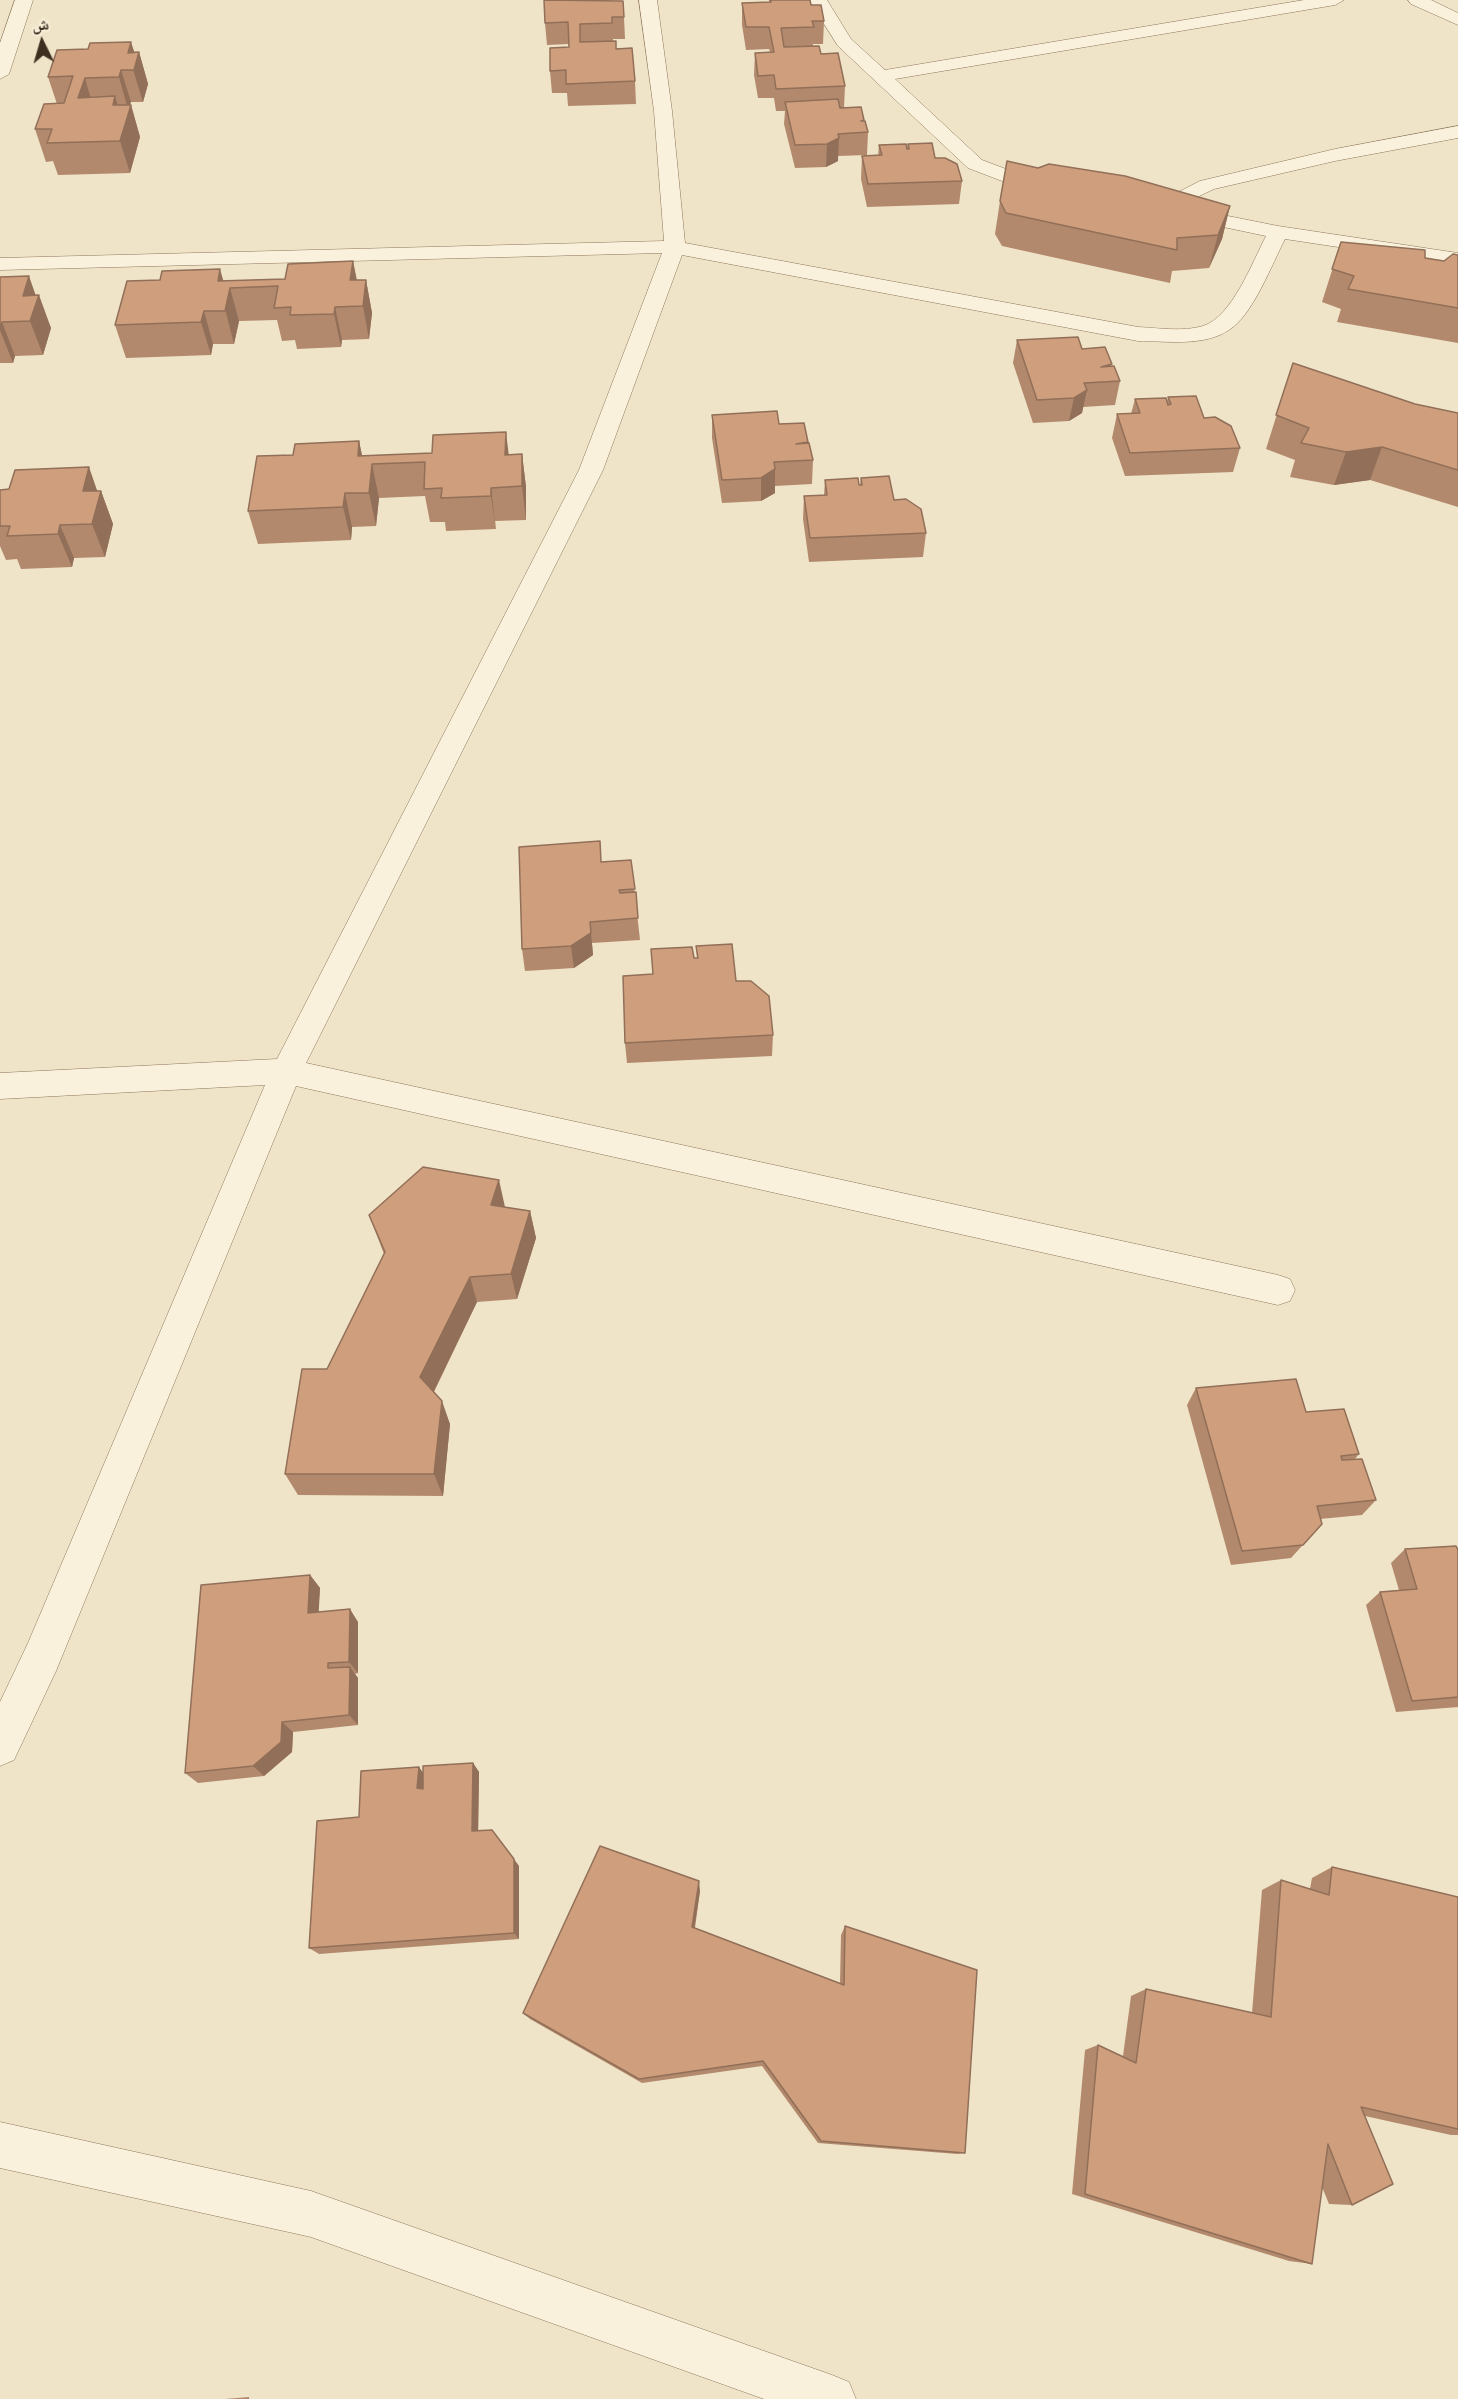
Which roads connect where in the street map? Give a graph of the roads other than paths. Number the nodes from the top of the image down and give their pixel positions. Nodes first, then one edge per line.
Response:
1 (24, 0) edge
2 (648, 0) edge
3 (818, 0) edge
4 (1335, 0) edge
5 (1417, 0) edge
6 (1458, 20) edge
7 (0, 74) edge
8 (883, 76) junction
9 (1458, 132) edge
10 (1068, 191) edge
11 (1137, 204) edge
12 (1160, 209) junction
13 (1278, 232) junction
14 (675, 247) junction
15 (1458, 259) edge
16 (0, 264) edge
17 (286, 1071) junction
18 (0, 1086) edge
19 (1278, 1290) dead end
20 (0, 1746) edge
21 (0, 2145) edge
22 (832, 2399) edge

1 - 7 street
2 - 14 street
3 - 8 street
4 - 8 street
5 - 6 street
8 - 10 street
9 - 12 street
11 - 12 street
12 - 13 street
13 - 14 street
13 - 15 street
14 - 16 street
14 - 17 street
17 - 18 street
17 - 19 street
17 - 20 street
21 - 22 street

